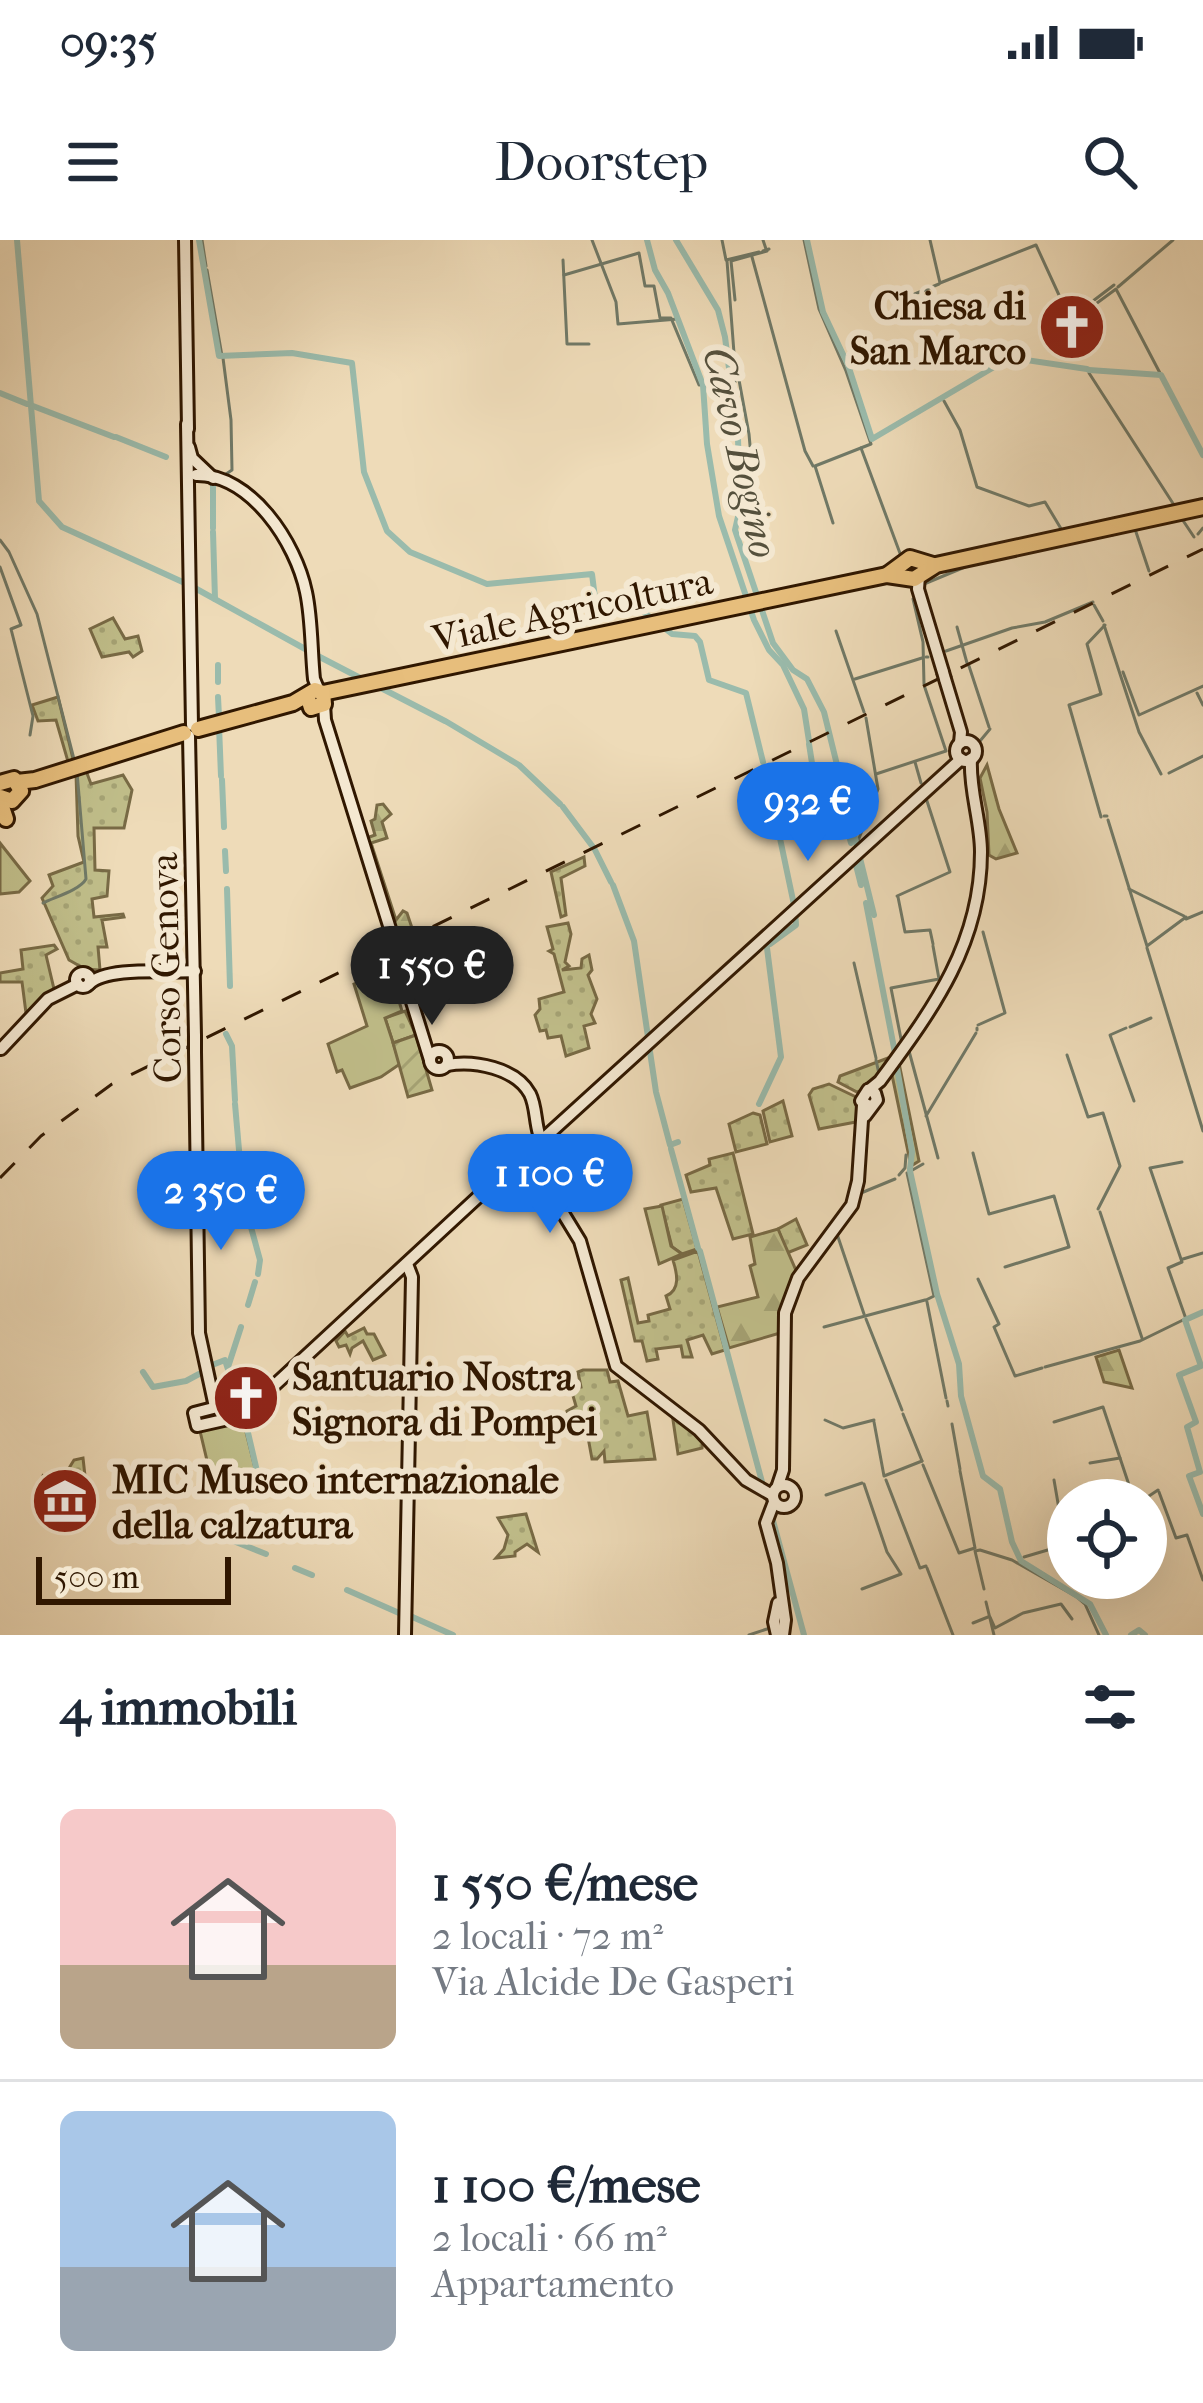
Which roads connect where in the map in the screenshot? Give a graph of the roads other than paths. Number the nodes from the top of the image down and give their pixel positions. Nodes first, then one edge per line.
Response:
1 (185, 240) edge
2 (194, 471) junction
3 (1203, 507) edge
4 (913, 573) junction
5 (315, 700) junction
6 (191, 731) junction
7 (963, 753) junction
8 (75, 767) junction
9 (0, 783) edge
10 (19, 786) junction
11 (0, 799) edge
12 (6, 819) dead end
13 (192, 970) junction
14 (416, 1016) junction
15 (0, 1046) edge
16 (445, 1056) junction
17 (536, 1144) junction
18 (407, 1264) junction
19 (214, 1407) junction
20 (242, 1413) junction
21 (775, 1495) junction
22 (779, 1626) edge
23 (404, 1635) edge

1 - 2 main road, Corso Genova
2 - 5 main road
2 - 6 main road, Corso Genova
3 - 4 main road, Viale Agricoltura
4 - 5 main road, Viale Agricoltura
4 - 7 main road
5 - 6 main road, Viale Agricoltura
5 - 14 main road, bridge
6 - 8 main road
6 - 8 main road
6 - 13 main road, Corso Genova
7 - 17 main road
7 - 21 main road
8 - 10 main road
9 - 10 main road
10 - 11 main road
11 - 12 main road
13 - 15 main road
13 - 19 main road, Corso Genova, bridge
14 - 16 main road
14 - 16 main road
16 - 17 main road
17 - 18 main road
17 - 21 main road
18 - 20 main road
18 - 23 main road
19 - 20 main road
19 - 20 main road, Corso Genova
21 - 22 main road

